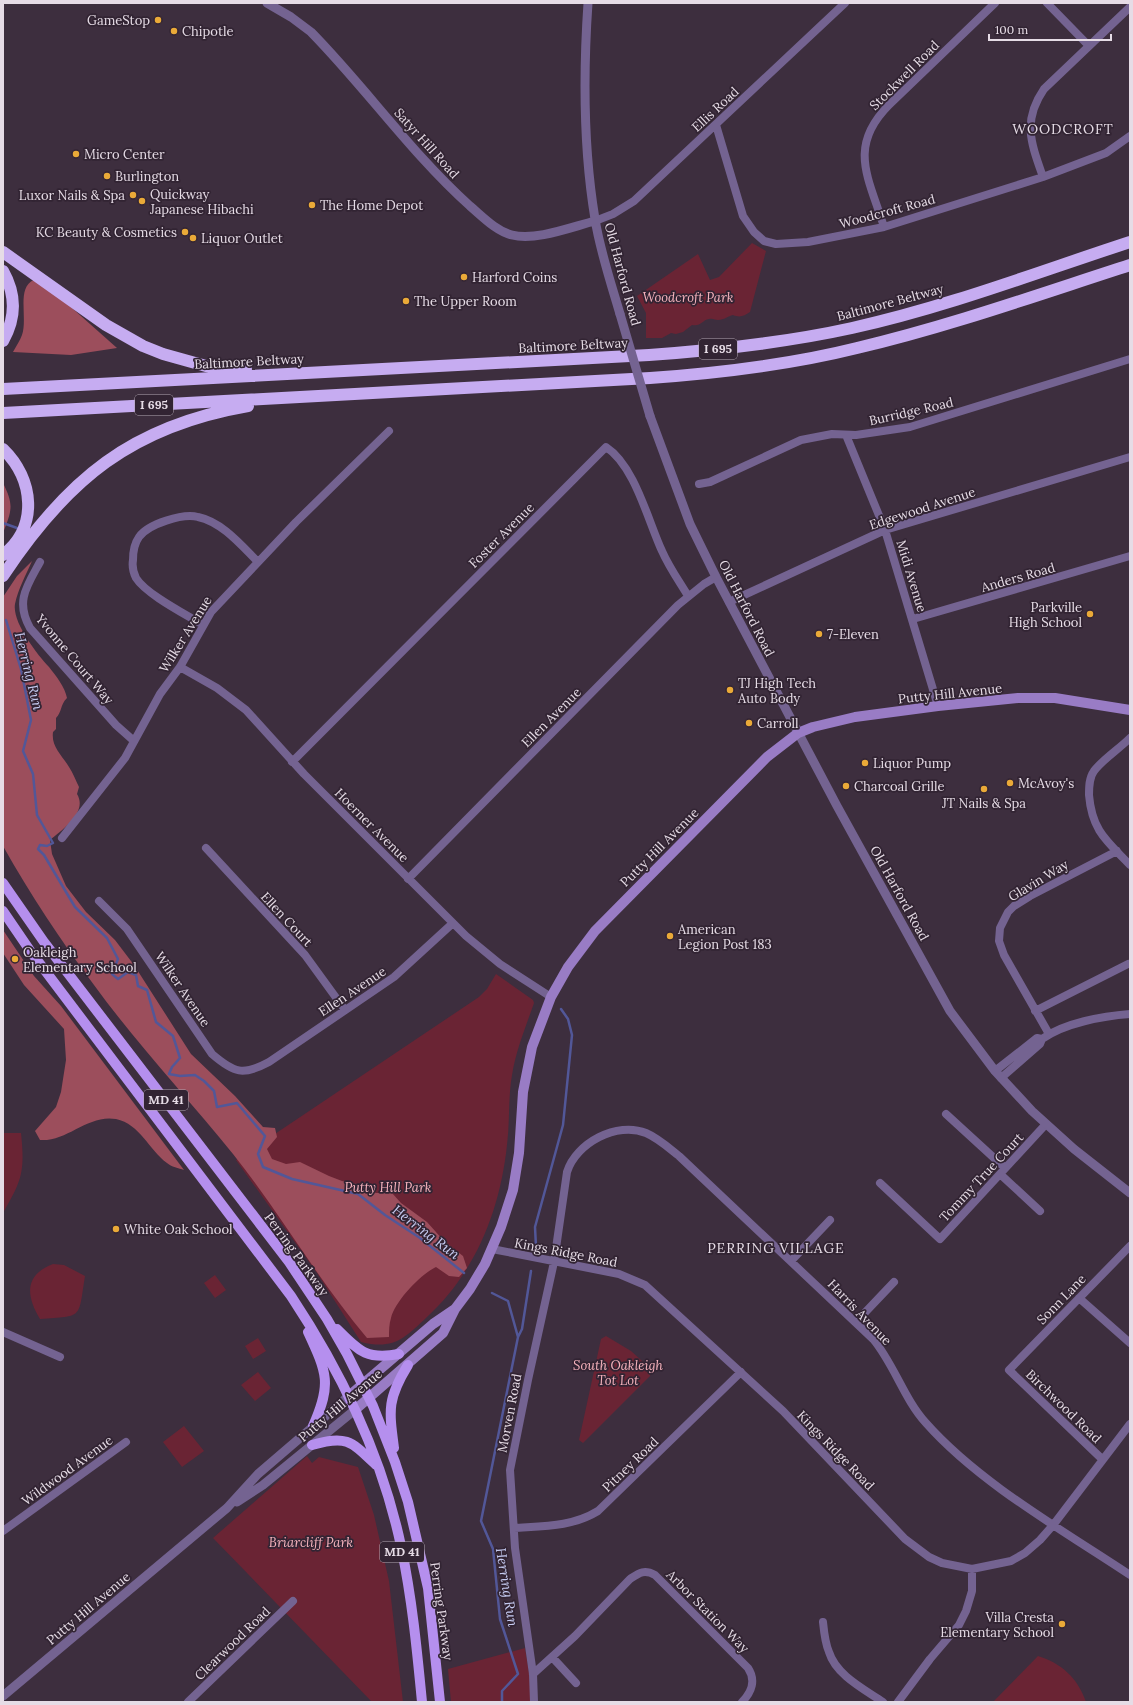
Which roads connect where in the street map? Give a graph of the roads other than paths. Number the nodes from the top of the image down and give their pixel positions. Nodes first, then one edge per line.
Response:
1 (267, 3) edge
2 (588, 3) edge
3 (845, 3) edge
4 (994, 3) edge
5 (1047, 3) edge
6 (1130, 7) edge
7 (1089, 46) junction
8 (716, 125) junction
9 (1130, 136) edge
10 (1043, 177) junction
11 (595, 221) junction
12 (884, 227) junction
13 (1130, 242) edge
14 (3, 252) edge
15 (1130, 265) edge
16 (3, 271) edge
17 (3, 342) edge
18 (1130, 359) edge
19 (293, 373) junction
20 (3, 389) edge
21 (305, 397) junction
22 (3, 413) edge
23 (389, 431) dead end
24 (846, 435) junction
25 (3, 449) edge
26 (1130, 457) edge
27 (699, 484) dead end
28 (885, 530) junction
29 (3, 555) edge
30 (1130, 556) edge
31 (40, 562) dead end
32 (258, 562) junction
33 (3, 576) edge
34 (716, 577) junction
35 (688, 596) junction
36 (729, 602) junction
37 (913, 619) junction
38 (203, 625) junction
39 (180, 667) junction
40 (938, 706) junction
41 (1130, 710) edge
42 (798, 733) junction
43 (1130, 738) edge
44 (134, 741) junction
45 (292, 762) junction
46 (62, 838) dead end
47 (206, 848) dead end
48 (1117, 851) junction
49 (1130, 865) edge
50 (408, 879) junction
51 (3, 883) edge
52 (99, 901) dead end
53 (3, 911) edge
54 (453, 924) junction
55 (1128, 964) dead end
56 (551, 997) junction
57 (345, 1010) junction
58 (1035, 1011) junction
59 (1130, 1014) edge
60 (1049, 1034) junction
61 (258, 1068) joint
62 (998, 1074) junction
63 (946, 1114) dead end
64 (1046, 1124) junction
65 (593, 1141) joint
66 (1003, 1171) junction
67 (880, 1183) dead end
68 (1130, 1193) edge
69 (1040, 1211) dead end
70 (830, 1220) dead end
71 (1130, 1246) edge
72 (492, 1249) junction
73 (791, 1261) junction
74 (554, 1262) junction
75 (894, 1282) dead end
76 (291, 1296) junction
77 (1079, 1298) junction
78 (455, 1310) junction
79 (327, 1319) junction
80 (856, 1322) junction
81 (3, 1332) edge
82 (1130, 1343) edge
83 (399, 1354) junction
84 (60, 1357) dead end
85 (408, 1365) junction
86 (1009, 1370) joint
87 (741, 1372) junction
88 (363, 1384) junction
89 (350, 1395) junction
90 (369, 1398) junction
91 (356, 1409) junction
92 (1130, 1424) edge
93 (313, 1426) junction
94 (126, 1442) dead end
95 (312, 1445) junction
96 (1102, 1459) junction
97 (396, 1462) junction
98 (378, 1468) junction
99 (227, 1508) junction
100 (1054, 1524) junction
101 (514, 1528) junction
102 (3, 1531) edge
103 (972, 1569) junction
104 (1130, 1576) edge
105 (293, 1601) dead end
106 (823, 1622) dead end
107 (552, 1657) junction
108 (532, 1674) junction
109 (576, 1683) dead end
110 (3, 1696) edge
111 (188, 1702) edge
112 (422, 1702) edge
113 (440, 1702) edge
114 (534, 1702) edge
115 (742, 1702) edge
116 (883, 1702) edge
117 (898, 1702) edge

1 - 11 street, Satyr Hill Road
2 - 11 street, Old Harford Road
3 - 8 street, Ellis Road
4 - 12 street, Stockwell Road
5 - 7 street
6 - 7 street
7 - 10 street
8 - 11 street, Ellis Road
8 - 12 street, Woodcroft Road
9 - 10 street, Woodcroft Road
10 - 12 street, Woodcroft Road
11 - 34 street, Old Harford Road, bridge
13 - 19 highway, Baltimore Beltway / I 695
14 - 19 highway
15 - 21 highway, I 695
16 - 17 highway
18 - 24 street, Burridge Road
19 - 20 highway, Baltimore Beltway / I 695
21 - 22 highway, I 695
21 - 33 highway
23 - 32 street, Wilker Avenue
24 - 27 street, Burridge Road
24 - 28 street, Midi Avenue
25 - 29 highway
26 - 28 street, Edgewood Avenue
28 - 36 street, Edgewood Avenue
28 - 37 street, Midi Avenue
30 - 37 street, Anders Road
31 - 44 street, Yvonne Court Way
32 - 38 street, Wilker Avenue
32 - 38 street
34 - 35 street, Ellen Avenue
34 - 36 street, Old Harford Road
35 - 45 street, Foster Avenue
35 - 50 street, Ellen Avenue
36 - 42 street, Old Harford Road
37 - 40 street, Midi Avenue
38 - 39 street, Wilker Avenue
39 - 44 street, Wilker Avenue
39 - 45 street, Hoerner Avenue
40 - 41 main road, Putty Hill Avenue
40 - 42 main road, Putty Hill Avenue
42 - 56 main road, Putty Hill Avenue
42 - 62 street, Old Harford Road
43 - 48 street
44 - 46 street, Wilker Avenue
45 - 50 street, Hoerner Avenue
47 - 57 street, Ellen Court
48 - 49 street
48 - 58 street, Glavin Way
50 - 54 street, Hoerner Avenue
51 - 79 main road, Perring Parkway / MD 41
52 - 61 street, Wilker Avenue
53 - 76 main road, MD 41
54 - 56 street, Hoerner Avenue
54 - 57 street, Ellen Avenue
55 - 58 street
56 - 72 main road, Putty Hill Avenue
57 - 61 street, Ellen Avenue
58 - 60 street, Glavin Way
59 - 60 street
60 - 62 street
62 - 64 street, Old Harford Road
63 - 66 street
64 - 66 street, Tommy True Court
64 - 68 street, Old Harford Road
65 - 73 street, Harris Avenue
65 - 74 street, Morven Road
66 - 67 street, Tommy True Court
66 - 69 street
70 - 73 street
71 - 77 street, Sonn Lane
72 - 74 street, Kings Ridge Road
72 - 78 main road, Putty Hill Avenue
73 - 80 street, Harris Avenue
74 - 87 street, Kings Ridge Road
74 - 101 street, Morven Road
75 - 80 street
76 - 89 main road, MD 41
76 - 93 main road
77 - 82 street
77 - 86 street, Sonn Lane
78 - 83 main road, Putty Hill Avenue
78 - 85 main road, Putty Hill Avenue
79 - 83 main road
79 - 88 main road, Perring Parkway / MD 41
80 - 100 street, Harris Avenue
81 - 84 street
83 - 88 main road, Putty Hill Avenue
85 - 90 main road, Putty Hill Avenue
85 - 97 main road
86 - 96 street, Birchwood Road
87 - 101 street, Pitney Road
87 - 103 street, Kings Ridge Road
88 - 89 main road, Putty Hill Avenue
88 - 90 main road, Perring Parkway / MD 41
89 - 91 main road, MD 41
89 - 93 street, Putty Hill Avenue
90 - 91 main road, Putty Hill Avenue
90 - 97 main road, Perring Parkway / MD 41
91 - 95 street, Putty Hill Avenue
91 - 98 main road, MD 41
92 - 96 street, Kings Ridge Road
93 - 99 street, Putty Hill Avenue
94 - 102 street, Wildwood Avenue
95 - 98 main road
95 - 99 street, Putty Hill Avenue
96 - 100 street, Kings Ridge Road
97 - 113 main road, Perring Parkway / MD 41
98 - 112 main road, MD 41
99 - 110 street, Putty Hill Avenue
100 - 103 street, Kings Ridge Road
100 - 104 street, Harris Avenue
101 - 108 street, Morven Road
103 - 117 street
105 - 111 street, Clearwood Road
106 - 116 street
107 - 108 street, Arbor Station Way
107 - 109 street
107 - 115 street, Arbor Station Way
108 - 114 street, Morven Road

